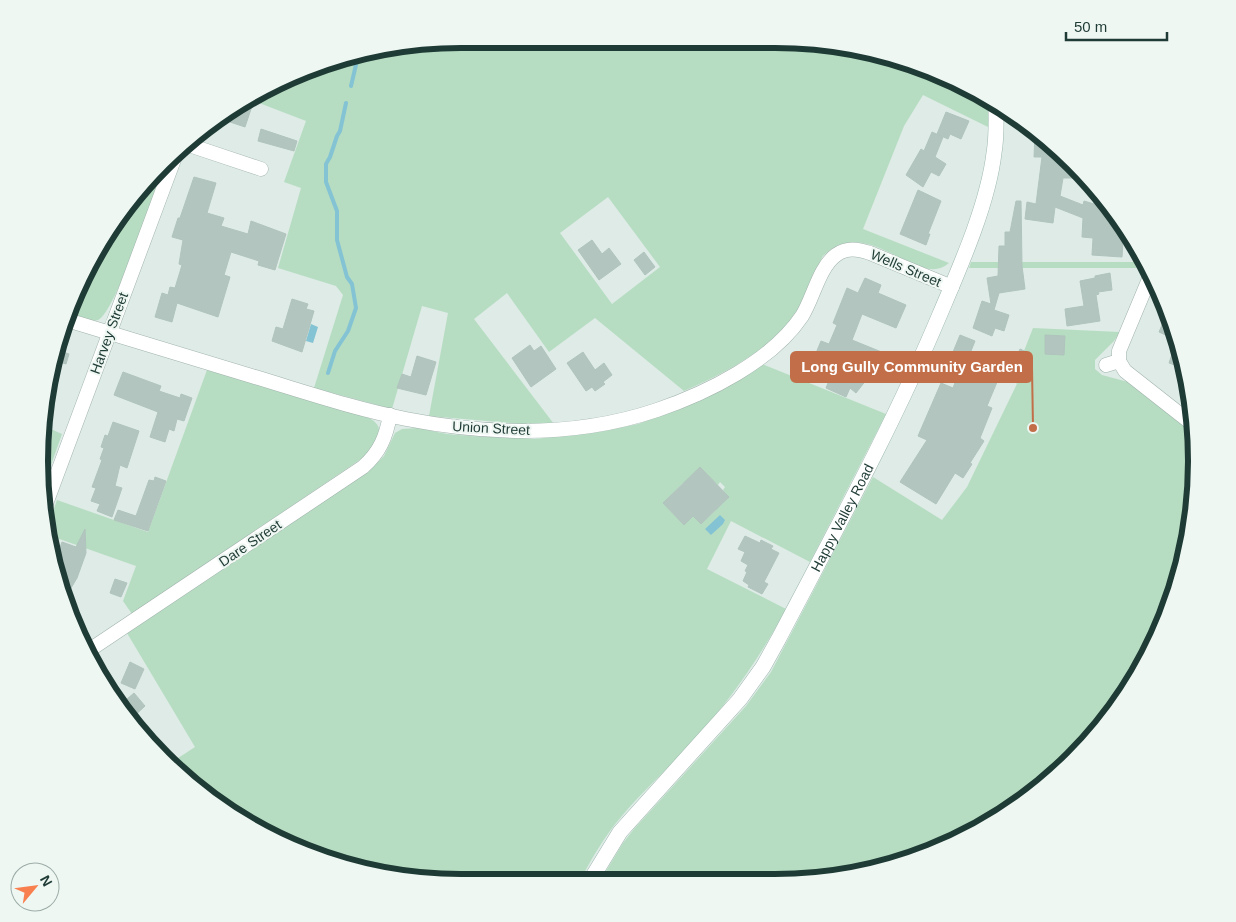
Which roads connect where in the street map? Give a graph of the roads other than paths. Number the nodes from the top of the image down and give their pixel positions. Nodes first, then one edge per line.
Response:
1 (996, 112) edge
2 (192, 147) edge
3 (171, 167) edge
4 (261, 169) dead end
5 (859, 250) joint
6 (1148, 282) edge
7 (952, 287) junction
8 (72, 321) edge
9 (109, 333) junction
10 (390, 416) junction
11 (1186, 419) edge
12 (49, 495) edge
13 (92, 648) edge
14 (594, 874) edge

1 - 7 street, Happy Valley Road
2 - 4 street
3 - 9 street, Harvey Street
5 - 7 street, Wells Street
5 - 10 street, Union Street
6 - 11 street
7 - 14 street, Happy Valley Road
8 - 9 street, Union Street
9 - 10 street, Union Street
9 - 12 street, Harvey Street
10 - 13 street, Dare Street

